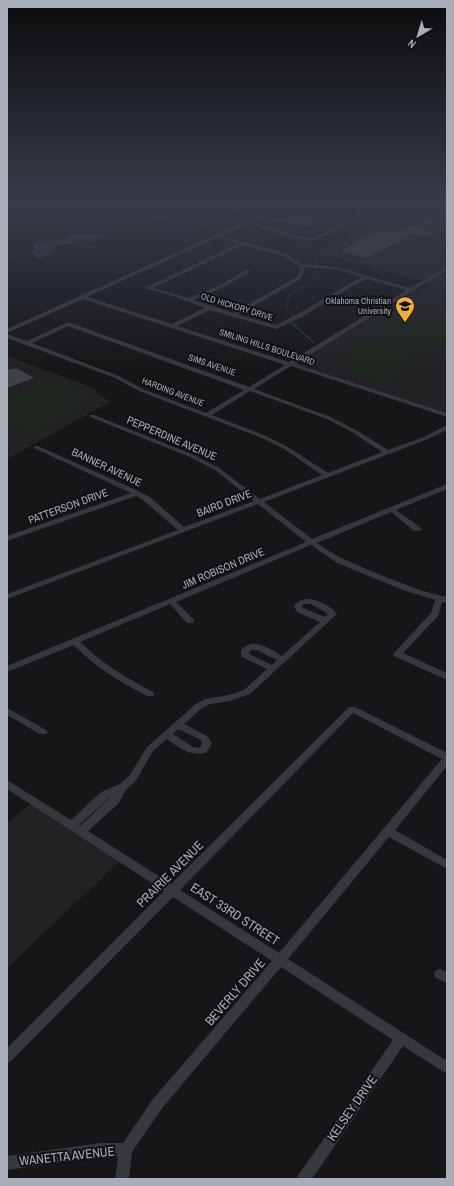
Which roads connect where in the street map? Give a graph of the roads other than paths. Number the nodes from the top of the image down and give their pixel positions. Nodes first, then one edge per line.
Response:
1 (170, 257) edge
2 (213, 257) edge
3 (289, 257) edge
4 (301, 265) junction
5 (447, 268) edge
6 (248, 271) dead end
7 (367, 277) junction
8 (411, 290) junction
9 (82, 296) junction
10 (189, 300) junction
11 (209, 308) junction
12 (234, 315) junction
13 (174, 326) junction
14 (7, 331) edge
15 (7, 336) edge
16 (28, 344) junction
17 (290, 364) junction
18 (249, 388) junction
19 (207, 415) junction
20 (447, 415) edge
21 (92, 416) dead end
22 (447, 427) edge
23 (36, 447) dead end
24 (386, 452) junction
25 (327, 475) junction
26 (447, 486) edge
27 (137, 493) junction
28 (260, 501) junction
29 (391, 509) junction
30 (417, 529) dead end
31 (183, 530) junction
32 (7, 539) edge
33 (312, 542) junction
34 (7, 597) edge
35 (443, 599) edge
36 (171, 601) junction
37 (190, 621) dead end
38 (326, 621) dead end
39 (76, 641) junction
40 (282, 660) junction
41 (7, 669) edge
42 (273, 669) junction
43 (447, 677) edge
44 (150, 694) dead end
45 (7, 711) edge
46 (178, 725) junction
47 (43, 732) dead end
48 (167, 735) junction
49 (447, 758) edge
50 (7, 784) edge
51 (123, 787) junction
52 (102, 798) junction
53 (111, 804) junction
54 (76, 828) junction
55 (388, 831) junction
56 (447, 865) edge
57 (173, 891) junction
58 (281, 960) junction
59 (401, 1038) junction
60 (7, 1057) edge
61 (447, 1068) edge
62 (126, 1150) junction
63 (7, 1163) edge
64 (122, 1179) edge
65 (304, 1179) edge

1 - 9 street
2 - 10 street, OLD HICKORY DRIVE
3 - 4 street
4 - 7 street
4 - 12 street
5 - 8 street
6 - 10 street
7 - 8 street
7 - 12 street, OLD HICKORY DRIVE
8 - 17 street
9 - 13 street, SMILING HILLS BOULEVARD
9 - 14 street
10 - 11 street, OLD HICKORY DRIVE
11 - 12 street, OLD HICKORY DRIVE
11 - 13 street
13 - 17 street, SMILING HILLS BOULEVARD
15 - 16 street, HARDING AVENUE
16 - 18 street, SIMS AVENUE
16 - 19 street, HARDING AVENUE
17 - 18 street
17 - 20 street, SMILING HILLS BOULEVARD
18 - 19 street
18 - 24 street, SIMS AVENUE
19 - 25 street, HARDING AVENUE
21 - 28 street, PEPPERDINE AVENUE
22 - 24 street, BAIRD DRIVE
23 - 27 street, BANNER AVENUE
24 - 25 street, BAIRD DRIVE
25 - 28 street, BAIRD DRIVE
26 - 29 street, JIM ROBISON DRIVE
27 - 31 street, BANNER AVENUE
27 - 32 street, PATTERSON DRIVE
28 - 31 street, BAIRD DRIVE
28 - 33 street, PEPPERDINE AVENUE
29 - 30 street
29 - 33 street, JIM ROBISON DRIVE
31 - 34 street, BAIRD DRIVE
33 - 35 street, PEPPERDINE AVENUE
33 - 36 street, JIM ROBISON DRIVE
35 - 43 street
36 - 37 street
36 - 39 street, JIM ROBISON DRIVE
38 - 40 street
39 - 41 street, JIM ROBISON DRIVE
39 - 44 street
40 - 42 street
40 - 42 street
42 - 46 street
45 - 47 street
46 - 48 street
46 - 48 street
48 - 51 street
49 - 55 street, BEVERLY DRIVE
49 - 57 street, PRAIRIE AVENUE
50 - 54 street, EAST 33RD STREET
51 - 52 street
51 - 53 street
52 - 53 street
52 - 54 street
53 - 54 street
54 - 57 street, EAST 33RD STREET
55 - 56 street
55 - 58 street, BEVERLY DRIVE
57 - 58 street, EAST 33RD STREET
57 - 60 street, PRAIRIE AVENUE
58 - 59 street, EAST 33RD STREET
58 - 62 street, BEVERLY DRIVE
59 - 61 street, EAST 33RD STREET
59 - 65 street, KELSEY DRIVE
62 - 63 street, WANETTA AVENUE
62 - 64 street, BEVERLY DRIVE

